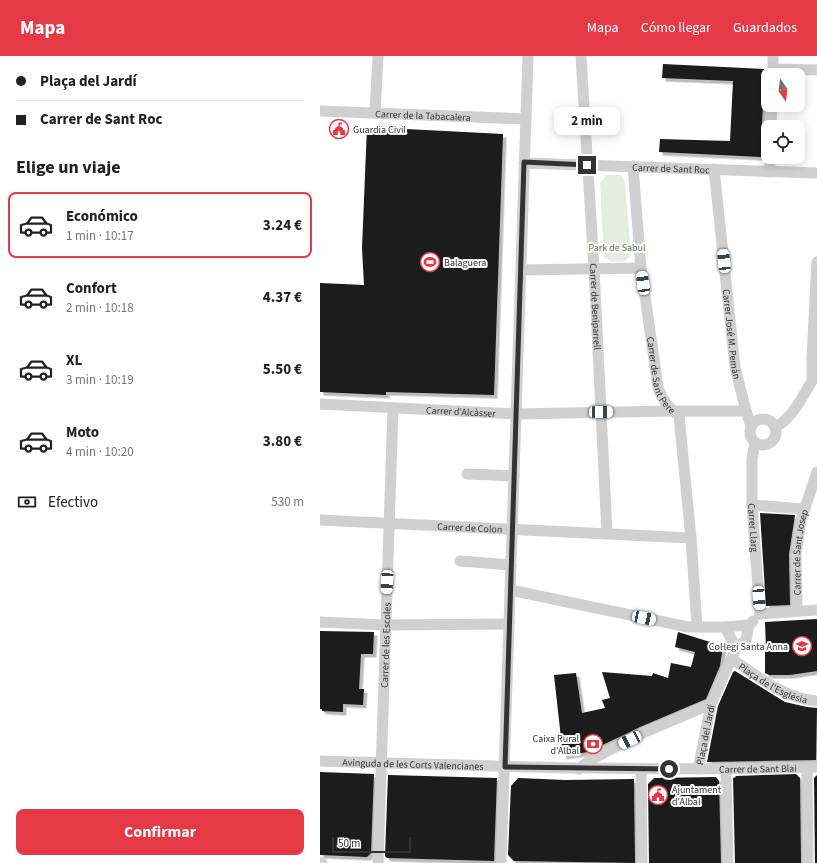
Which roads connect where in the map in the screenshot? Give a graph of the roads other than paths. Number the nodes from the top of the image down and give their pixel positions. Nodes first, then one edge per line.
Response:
1 (378, 56) edge
2 (528, 56) edge
3 (582, 56) edge
4 (773, 56) edge
5 (773, 68) edge
6 (817, 70) edge
7 (805, 71) edge
8 (320, 111) edge
9 (375, 113) junction
10 (526, 119) junction
11 (524, 162) junction
12 (770, 164) edge
13 (587, 165) junction
14 (633, 167) junction
15 (714, 169) junction
16 (770, 172) junction
17 (817, 173) edge
18 (817, 262) edge
19 (594, 268) junction
20 (641, 268) junction
21 (521, 270) junction
22 (815, 380) edge
23 (320, 404) edge
24 (393, 408) junction
25 (673, 411) junction
26 (746, 411) junction
27 (601, 412) junction
28 (516, 414) junction
29 (751, 426) junction
30 (776, 427) junction
31 (755, 442) junction
32 (817, 472) edge
33 (467, 474) dead end
34 (514, 476) junction
35 (752, 505) junction
36 (804, 509) junction
37 (320, 520) edge
38 (390, 523) junction
39 (512, 529) junction
40 (607, 534) junction
41 (691, 538) junction
42 (460, 561) dead end
43 (511, 565) junction
44 (510, 590) junction
45 (817, 610) edge
46 (797, 611) junction
47 (760, 614) junction
48 (320, 622) edge
49 (509, 624) junction
50 (385, 625) junction
51 (749, 625) junction
52 (697, 627) junction
53 (725, 627) junction
54 (734, 654) junction
55 (817, 701) edge
56 (711, 704) junction
57 (320, 761) edge
58 (381, 763) junction
59 (505, 767) junction
60 (812, 767) edge
61 (579, 769) junction
62 (640, 769) junction
63 (698, 769) junction
64 (726, 769) junction
65 (378, 863) edge
66 (501, 863) edge
67 (642, 863) edge
68 (728, 863) edge
69 (808, 863) edge

1 - 9 street
2 - 10 street
3 - 13 street, Carrer de Beniparrell
4 - 5 street
6 - 7 street
8 - 9 street, Carrer de la Tabacalera
9 - 10 street, Carrer de la Tabacalera
10 - 11 street
11 - 13 street, Carrer de Sant Roc
11 - 21 street
12 - 16 street
13 - 14 street, Carrer de Sant Roc
13 - 19 street, Carrer de Beniparrell
14 - 15 street, Carrer de Sant Roc
14 - 20 street, Carrer de Sant Pere
15 - 16 street, Carrer de Sant Roc
15 - 26 street, Carrer José M. Pemán
16 - 17 street, Carrer de Sant Roc
18 - 22 street
19 - 20 street
19 - 21 street
19 - 27 street, Carrer de Beniparrell
20 - 25 street, Carrer de Sant Pere
21 - 28 street
22 - 30 street
23 - 24 street, Carrer d'Alcàsser
24 - 28 street, Carrer d'Alcàsser
24 - 38 street, Carrer de les Escoles
25 - 26 street, Carrer d'Alcàsser
25 - 27 street, Carrer d'Alcàsser
25 - 41 street, Carrer de Sant Pere
26 - 29 street, Carrer José M. Pemán
27 - 28 street, Carrer d'Alcàsser
27 - 40 street, Carrer de Beniparrell
28 - 34 street
29 - 30 street
29 - 31 street
30 - 31 street
31 - 35 street, Carrer Llarg
32 - 36 street, Carrer de Sant Josep
33 - 34 street
34 - 39 street
35 - 36 street
35 - 47 street, Carrer Llarg
36 - 46 street, Carrer de Sant Josep
37 - 38 street, Carrer de Colon
38 - 39 street, Carrer de Colon
38 - 50 street, Carrer de les Escoles
39 - 40 street, Carrer de Colon
39 - 43 street
40 - 41 street, Carrer de Colon
41 - 52 street, Carrer de Sant Pere
42 - 43 street
43 - 44 street
44 - 49 street
44 - 52 street
45 - 46 street
46 - 47 street
47 - 51 street
48 - 50 street
49 - 50 street
49 - 59 street
50 - 58 street, Carrer de les Escoles
51 - 53 street
51 - 54 street
52 - 53 street
53 - 54 street
54 - 55 street, Plaça de l'Església
54 - 56 street
56 - 61 street, Plaça del Jardí
56 - 63 street, Plaça del Jardí
57 - 58 street, Avinguda de les Corts Valencianes
58 - 59 street, Avinguda de les Corts Valencianes
58 - 65 street, Carrer de les Escoles
59 - 61 street, Avinguda de les Corts Valencianes
59 - 66 street
60 - 64 street, Carrer de Sant Blai
60 - 69 street
61 - 62 street, Plaça del Jardí
62 - 63 street, Plaça del Jardí
62 - 67 street
63 - 64 street, Carrer de Sant Blai
64 - 68 street

